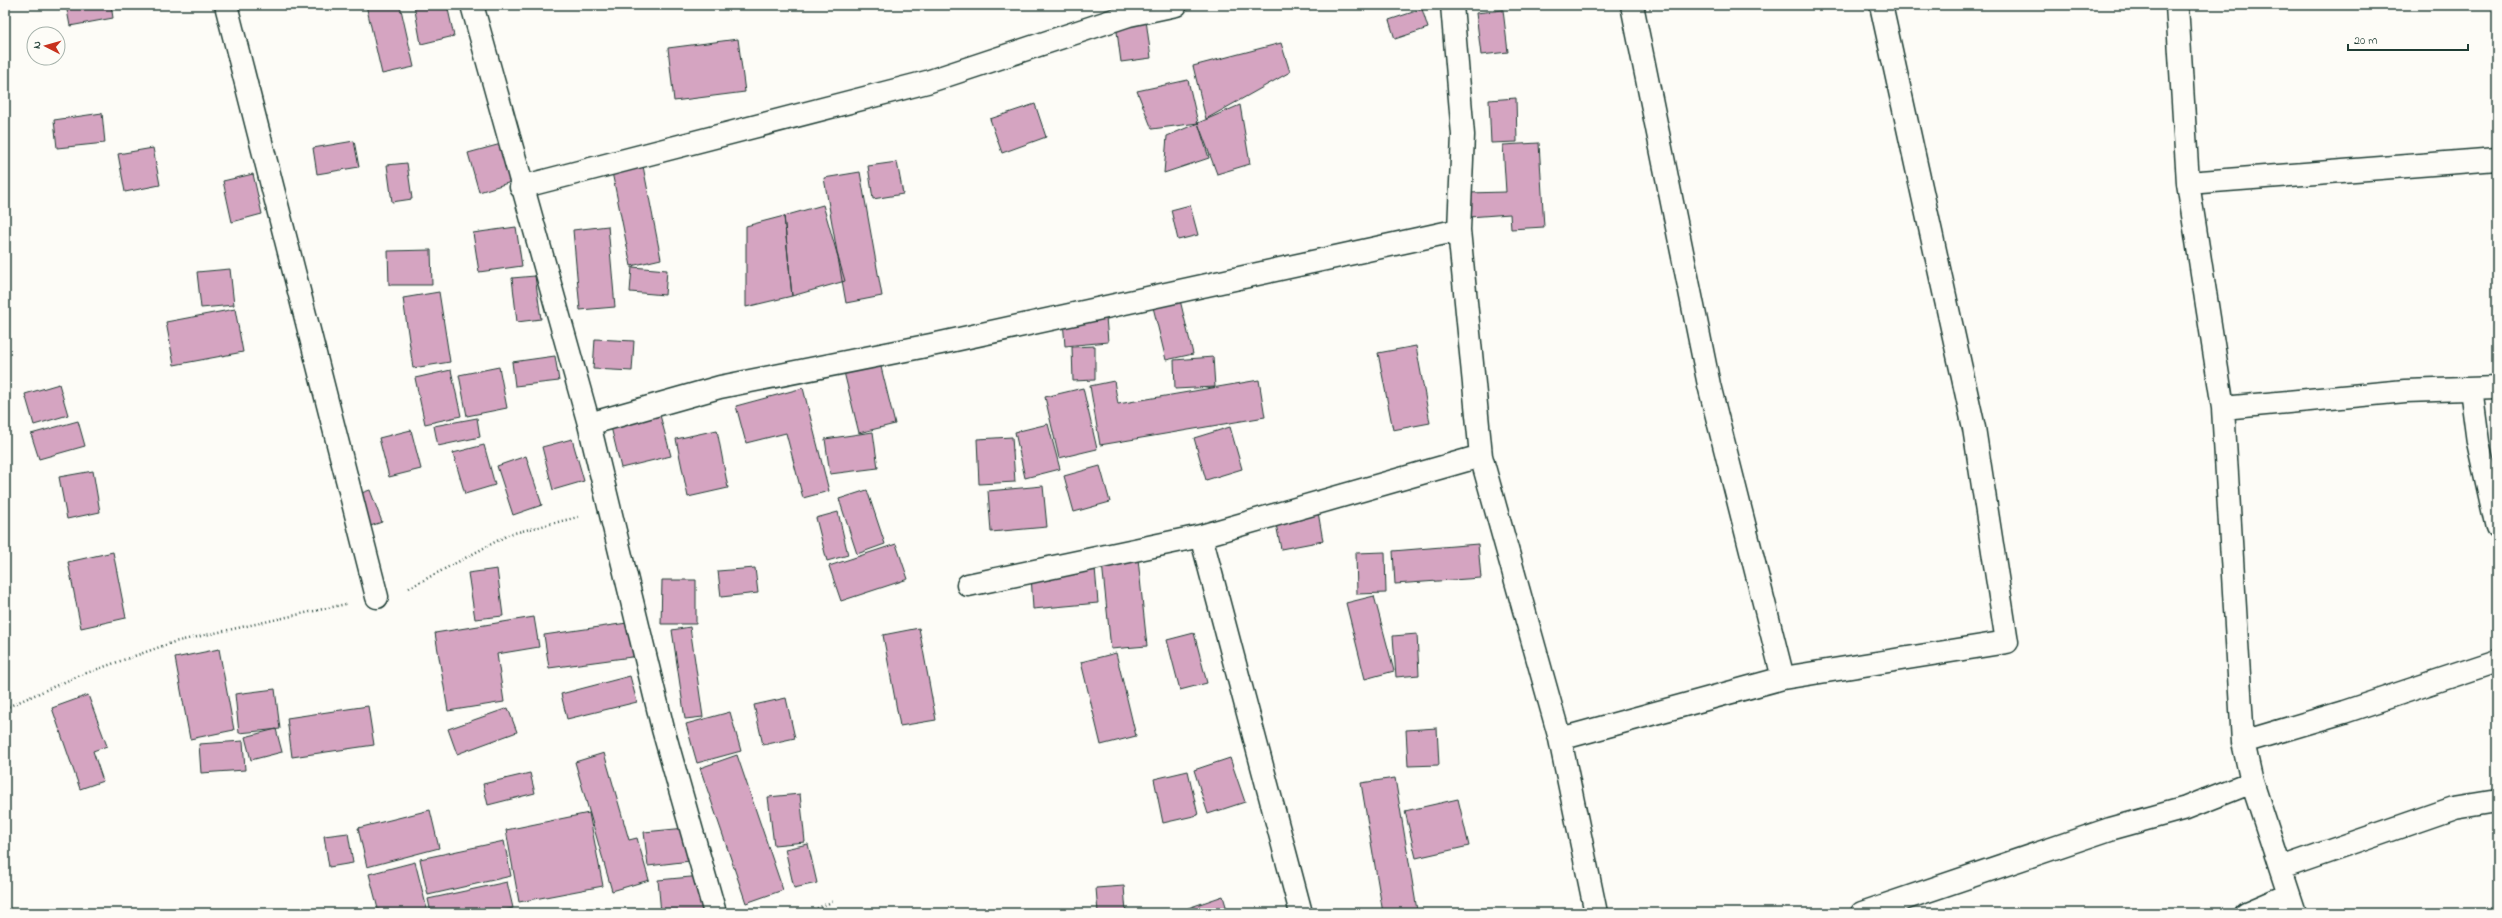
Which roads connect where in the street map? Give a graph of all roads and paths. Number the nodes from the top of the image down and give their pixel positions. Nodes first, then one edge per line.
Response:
1 (226, 5) edge
2 (472, 5) edge
3 (1176, 5) edge
4 (1452, 5) edge
5 (1632, 5) edge
6 (1881, 5) edge
7 (2176, 5) edge
8 (2497, 159) edge
9 (2188, 183) junction
10 (521, 187) junction
11 (1458, 230) junction
12 (2497, 388) edge
13 (2471, 389) junction
14 (2223, 408) junction
15 (589, 424) junction
16 (1481, 456) junction
17 (610, 509) junction
18 (2497, 528) edge
19 (1201, 536) junction
20 (968, 585) dead end
21 (377, 597) junction
22 (2497, 661) edge
23 (1783, 678) junction
24 (5, 708) edge
25 (1560, 739) junction
26 (2243, 742) junction
27 (2252, 782) junction
28 (2497, 801) edge
29 (2281, 868) junction
30 (834, 902) dead end
31 (2291, 904) edge
32 (715, 913) edge
33 (806, 913) edge
34 (1301, 913) edge
35 (1596, 913) edge
36 (1862, 913) edge
37 (2246, 913) edge

1 - 21 street
2 - 10 street
3 - 10 street
4 - 11 street
5 - 23 street
6 - 23 street
7 - 9 street
8 - 9 street
9 - 14 street
10 - 15 street
11 - 15 street
11 - 16 street
12 - 13 street
13 - 14 street
13 - 18 street
14 - 26 street
15 - 17 street
16 - 19 street
16 - 25 street
17 - 21 path
17 - 32 street
19 - 20 street
19 - 34 street
21 - 24 path
22 - 26 street
23 - 25 street
25 - 35 street
26 - 27 street
27 - 29 street
27 - 36 street
28 - 29 street
29 - 31 street
30 - 33 path
31 - 37 street

